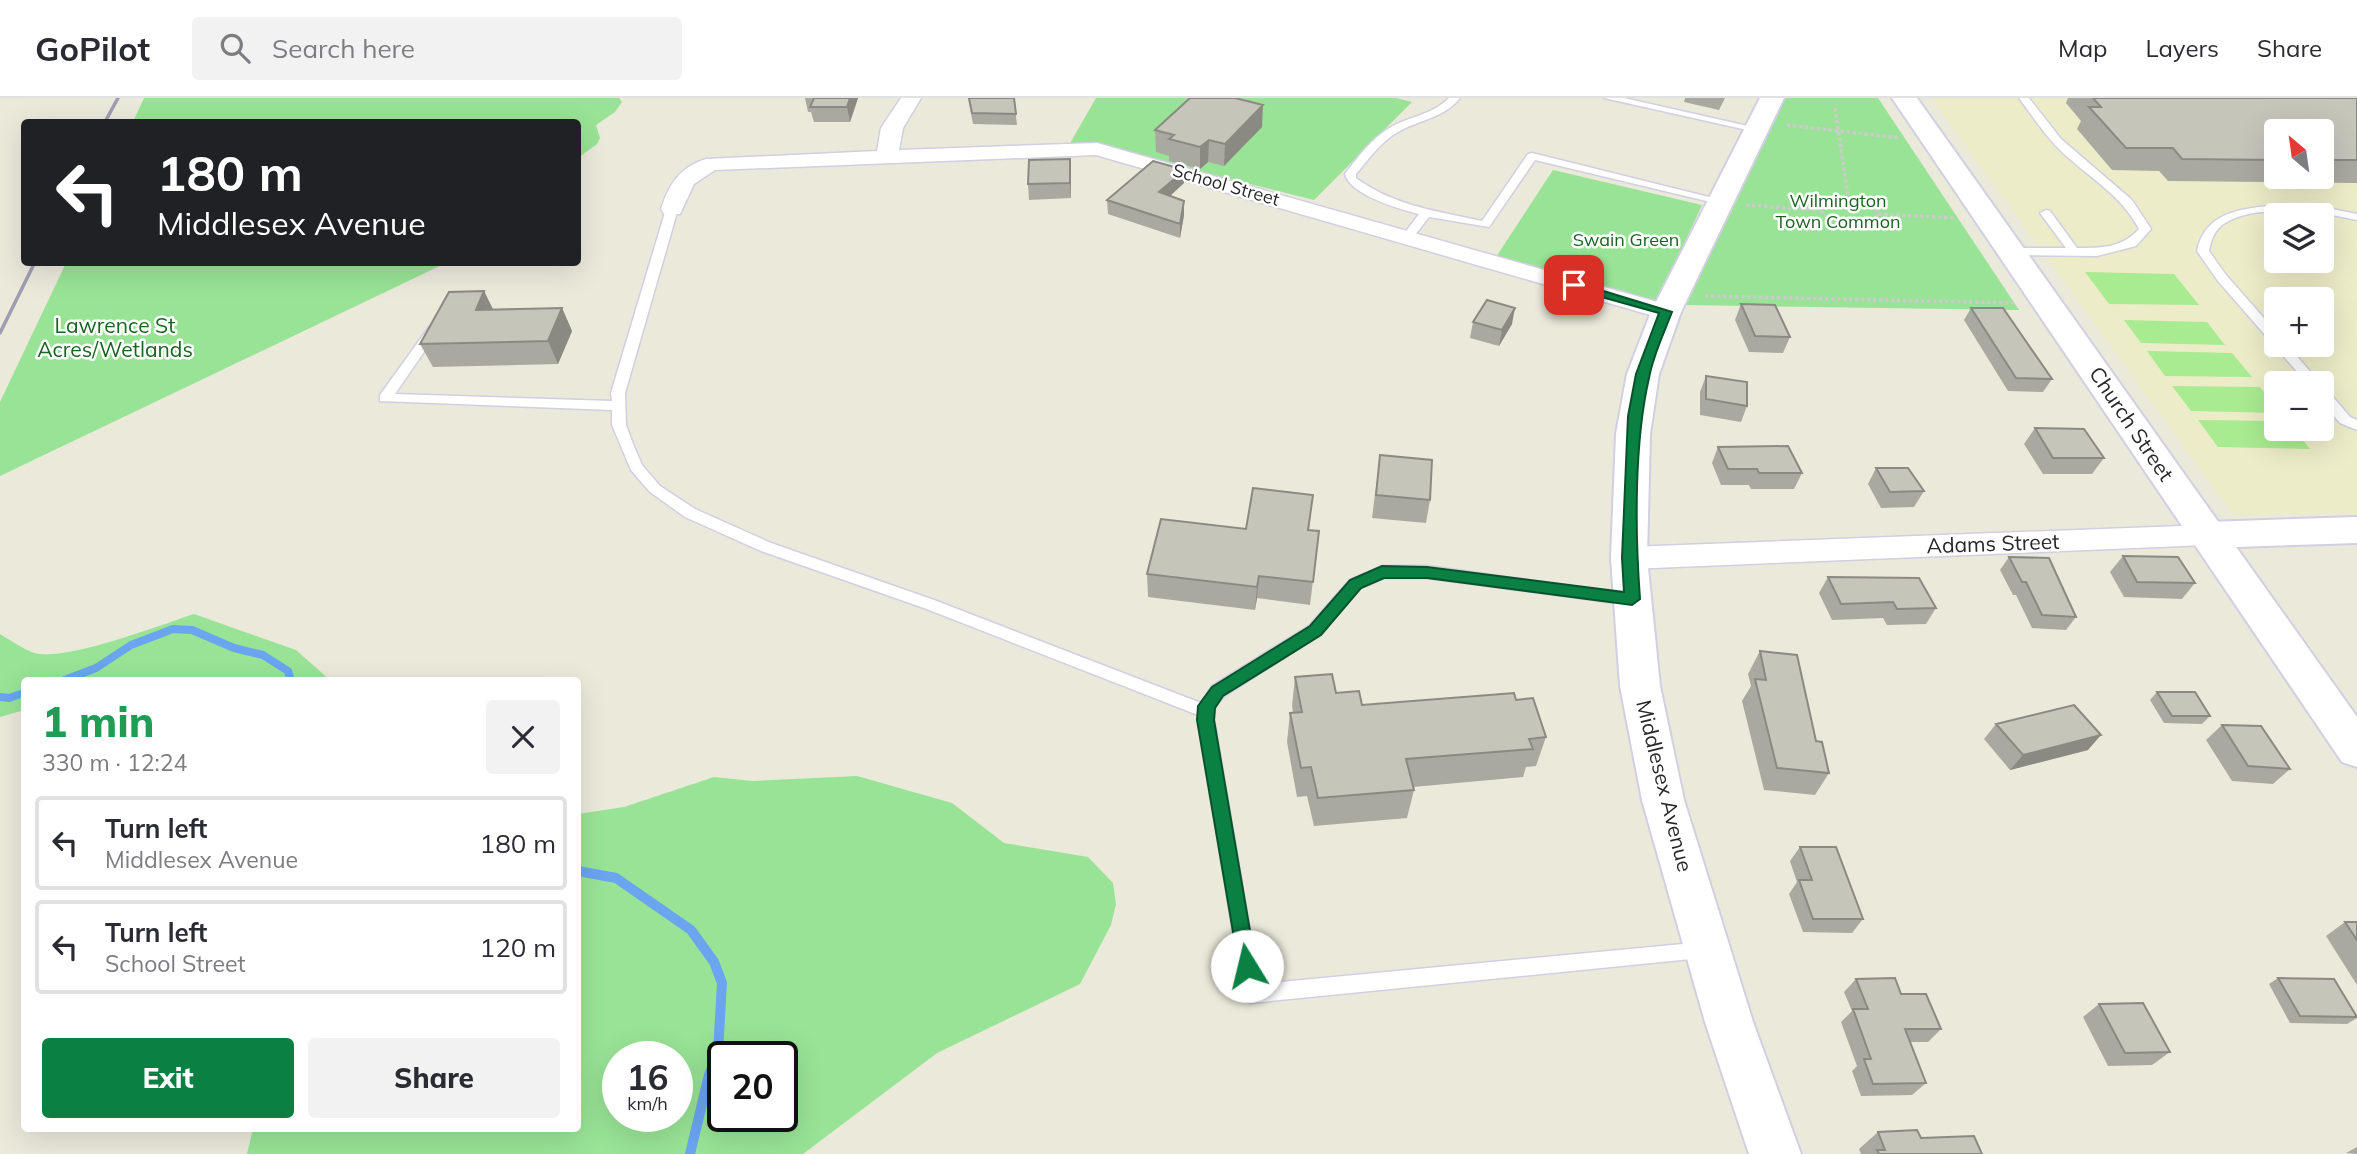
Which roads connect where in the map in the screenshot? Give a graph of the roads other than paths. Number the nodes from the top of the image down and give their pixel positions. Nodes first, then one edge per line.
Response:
1 (911, 98) edge
2 (1455, 98) edge
3 (1609, 98) edge
4 (1904, 98) edge
5 (2024, 98) edge
6 (1771, 117) edge
7 (887, 156) junction
8 (1732, 203) junction
9 (672, 209) joint
10 (1427, 211) junction
11 (2046, 213) dead end
12 (2357, 217) edge
13 (1407, 237) junction
14 (2012, 252) junction
15 (2074, 252) junction
16 (1666, 312) junction
17 (439, 322) edge
18 (2264, 327) edge
19 (2291, 357) edge
20 (2303, 371) edge
21 (618, 406) junction
22 (2334, 406) edge
23 (2339, 412) junction
24 (2357, 413) edge
25 (2357, 426) edge
26 (2357, 530) edge
27 (2207, 535) junction
28 (1629, 558) junction
29 (1632, 599) junction
30 (1206, 712) junction
31 (2357, 750) edge
32 (1707, 950) junction
33 (1775, 1154) edge

1 - 7 street
2 - 10 lane
3 - 6 lane
4 - 14 street, Church Street
5 - 15 lane
6 - 8 street, Middlesex Avenue
7 - 9 street, School Street
7 - 13 street, School Street
8 - 10 lane
8 - 16 street, Middlesex Avenue
9 - 21 lane
10 - 13 lane
11 - 15 lane
12 - 18 lane
13 - 16 street, School Street
14 - 15 lane
14 - 27 street, Church Street
16 - 28 street, Middlesex Avenue
17 - 21 lane
19 - 20 lane
21 - 30 lane
22 - 23 lane
23 - 24 lane
23 - 25 lane
26 - 27 street, Adams Street
27 - 28 street, Adams Street
27 - 31 street, Church Street
28 - 29 street, Middlesex Avenue
29 - 30 lane
29 - 32 street, Middlesex Avenue
30 - 32 lane
32 - 33 street, Middlesex Avenue

